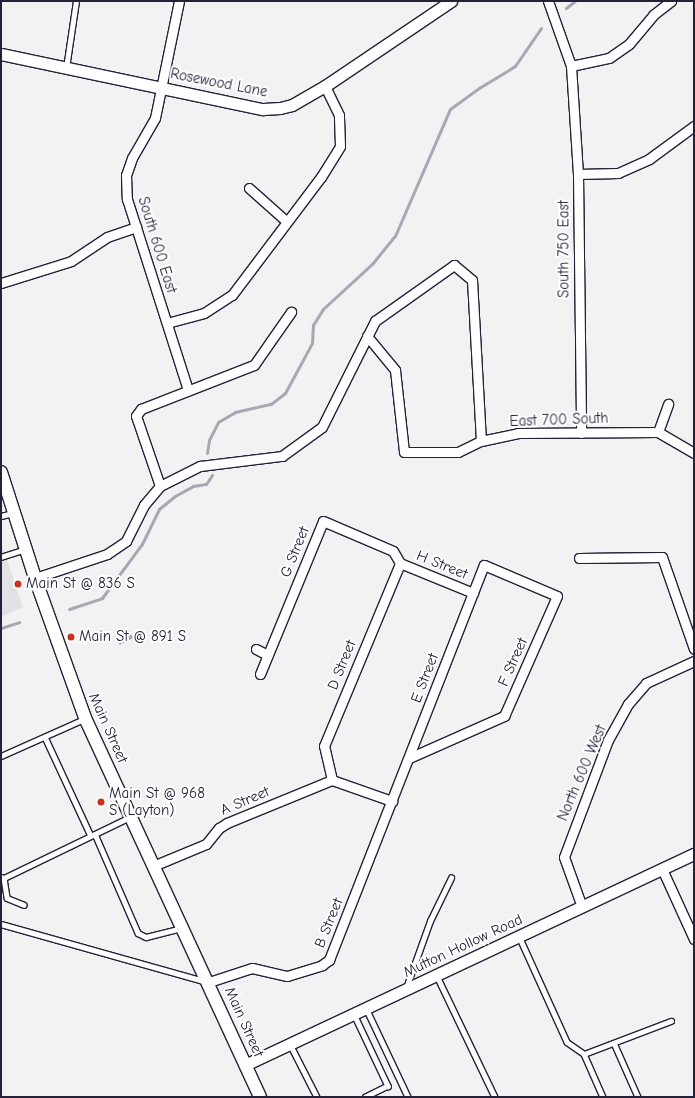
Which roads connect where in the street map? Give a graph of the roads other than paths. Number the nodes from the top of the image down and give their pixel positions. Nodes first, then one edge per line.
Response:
1 (76, 1) edge
2 (179, 1) edge
3 (451, 1) edge
4 (548, 1) edge
5 (671, 1) edge
6 (1, 54) edge
7 (571, 66) junction
8 (66, 68) junction
9 (325, 86) junction
10 (161, 87) junction
11 (694, 126) edge
12 (578, 174) junction
13 (249, 188) dead end
14 (286, 221) junction
15 (136, 227) junction
16 (1, 283) edge
17 (291, 312) dead end
18 (167, 323) junction
19 (367, 336) junction
20 (188, 390) junction
21 (668, 404) dead end
22 (658, 432) junction
23 (581, 433) junction
24 (481, 440) junction
25 (694, 453) edge
26 (2, 477) edge
27 (160, 486) junction
28 (13, 512) junction
29 (1, 516) edge
30 (24, 549) junction
31 (1, 557) edge
32 (579, 558) dead end
33 (400, 563) junction
34 (484, 565) joint
35 (34, 578) junction
36 (473, 593) junction
37 (256, 649) dead end
38 (694, 649) edge
39 (268, 654) junction
40 (694, 661) edge
41 (260, 674) dead end
42 (85, 718) junction
43 (45, 737) junction
44 (1, 756) edge
45 (409, 758) junction
46 (332, 780) junction
47 (392, 801) junction
48 (130, 817) junction
49 (93, 835) junction
50 (694, 854) edge
51 (152, 866) junction
52 (662, 869) junction
53 (2, 877) edge
54 (451, 878) dead end
55 (24, 905) dead end
56 (582, 907) junction
57 (1, 924) edge
58 (182, 927) junction
59 (519, 936) junction
60 (694, 939) edge
61 (437, 975) junction
62 (209, 982) junction
63 (406, 990) junction
64 (366, 1008) junction
65 (354, 1014) junction
66 (672, 1021) dead end
67 (290, 1044) junction
68 (614, 1044) junction
69 (584, 1054) junction
70 (246, 1065) junction
71 (260, 1097) edge
72 (317, 1097) edge
73 (365, 1097) edge
74 (408, 1097) edge
75 (495, 1097) edge
76 (603, 1097) edge
77 (638, 1097) edge

1 - 8 lane
2 - 10 street, South 600 East
3 - 9 street, Rosewood Lane
4 - 7 street, South 750 East
5 - 7 street
6 - 8 street, Rosewood Lane
7 - 12 street, South 750 East
8 - 10 street, Rosewood Lane
9 - 10 street, Rosewood Lane
9 - 14 street
10 - 15 street, South 600 East
11 - 12 street
12 - 23 street, South 750 East
13 - 14 street
14 - 18 street
15 - 16 street
15 - 18 street, South 600 East
17 - 20 street
18 - 20 street, South 600 East
19 - 24 street, East 700 South
19 - 24 street
19 - 27 street
20 - 27 street
21 - 22 street
22 - 23 street, East 700 South
22 - 25 street
23 - 24 street, East 700 South
26 - 28 main road, Main Street
27 - 35 street
28 - 29 lane
28 - 30 main road, Main Street
30 - 31 lane
30 - 35 main road, Main Street
32 - 38 street
33 - 36 street, H Street
33 - 39 street, G Street
33 - 46 street, D Street
34 - 36 street, E Street
34 - 45 street, F Street
35 - 42 main road, Main Street
36 - 45 street, E Street
37 - 39 street
39 - 41 street, G Street
40 - 56 street, North 600 West
42 - 43 lane
42 - 48 main road, Main Street
43 - 44 lane
43 - 49 lane
45 - 47 street, E Street
46 - 47 street
46 - 51 street, A Street
47 - 62 street, B Street
48 - 49 lane
48 - 51 main road, Main Street
49 - 53 lane
49 - 58 lane
50 - 52 street, Mutton Hollow Road
51 - 58 main road, Main Street
52 - 56 street, Mutton Hollow Road
52 - 60 street
53 - 55 lane
54 - 63 lane
56 - 59 street, Mutton Hollow Road
57 - 62 lane
58 - 62 main road, Main Street
59 - 61 street, Mutton Hollow Road
59 - 69 lane
61 - 63 street, Mutton Hollow Road
61 - 75 lane
62 - 70 main road, Main Street
63 - 64 street, Mutton Hollow Road
64 - 65 street, Mutton Hollow Road
64 - 74 lane
65 - 67 street, Mutton Hollow Road
65 - 73 lane
66 - 68 lane
67 - 70 street, Mutton Hollow Road
67 - 72 lane
68 - 69 lane
68 - 77 lane
69 - 76 lane
70 - 71 main road, Main Street

